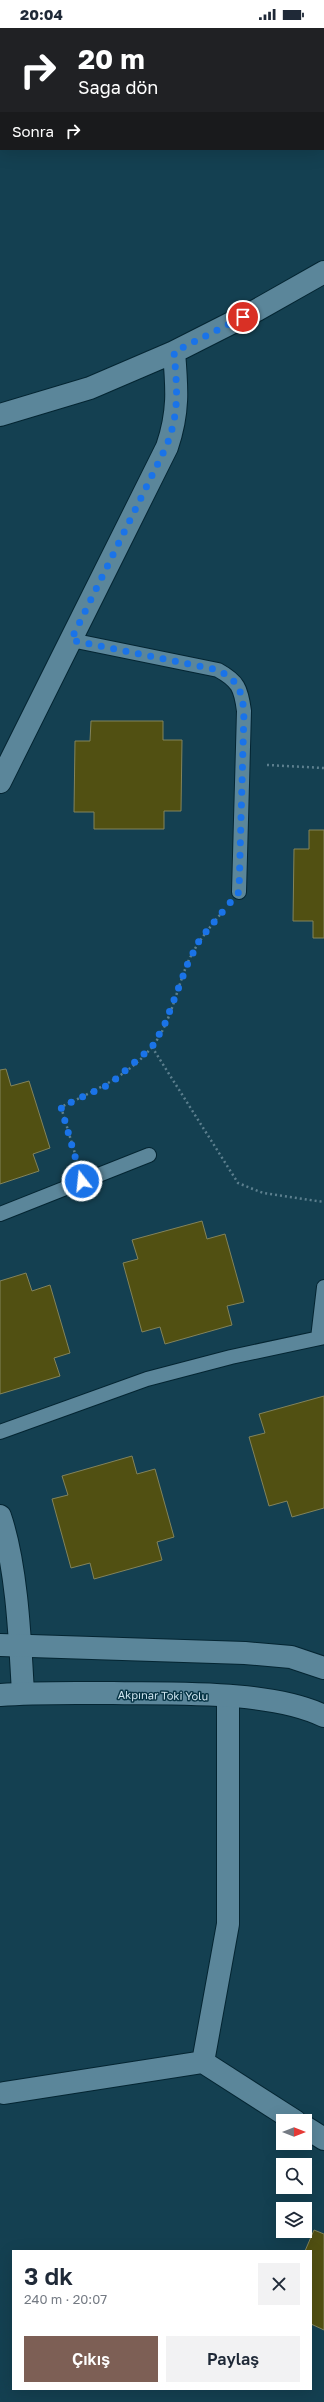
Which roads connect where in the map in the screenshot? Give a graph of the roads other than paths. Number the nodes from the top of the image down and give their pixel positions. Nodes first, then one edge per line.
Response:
1 (324, 272) edge
2 (174, 352) junction
3 (0, 415) edge
4 (71, 640) junction
5 (0, 782) edge
6 (239, 892) road end
7 (149, 1155) dead end
8 (0, 1214) edge
9 (324, 1287) edge
10 (321, 1337) edge
11 (0, 1432) edge
12 (0, 1516) edge
13 (10, 1645) edge
14 (324, 1668) edge
15 (23, 1693) junction
16 (0, 1695) edge
17 (228, 1696) junction
18 (324, 1716) edge
19 (203, 2062) junction
20 (4, 2093) dead end
21 (284, 2114) edge
22 (312, 2131) edge
23 (324, 2139) edge

1 - 2 street
2 - 3 street
2 - 4 street
4 - 5 street
4 - 6 lane
7 - 8 lane
9 - 10 lane
10 - 11 lane
12 - 13 street
13 - 14 street
13 - 15 street
15 - 16 street, Akpınar Toki Yolu
15 - 17 street, Akpınar Toki Yolu
17 - 18 street, Akpınar Toki Yolu
17 - 19 street
19 - 20 street
19 - 21 street
22 - 23 street

